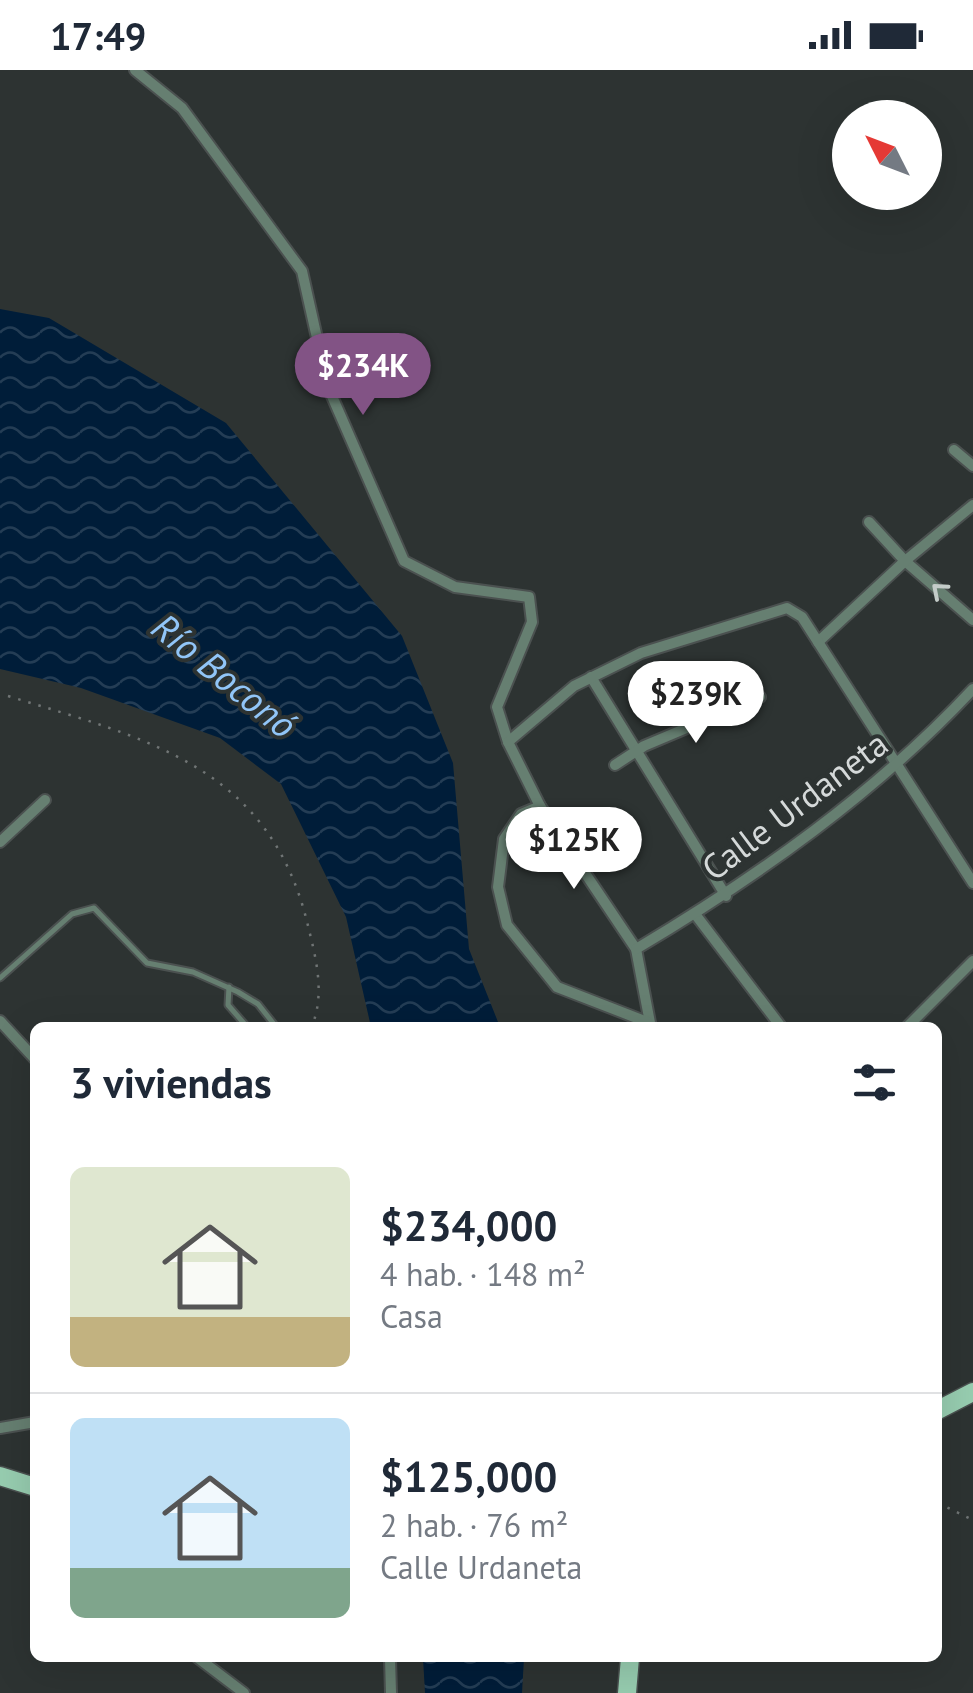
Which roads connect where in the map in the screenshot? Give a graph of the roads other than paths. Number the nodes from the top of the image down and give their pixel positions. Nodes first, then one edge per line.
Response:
1 (135, 70) edge
2 (954, 450) dead end
3 (973, 466) edge
4 (973, 505) edge
5 (870, 522) dead end
6 (904, 561) junction
7 (973, 620) edge
8 (818, 642) junction
9 (591, 678) junction
10 (973, 688) edge
11 (760, 697) dead end
12 (508, 742) junction
13 (637, 750) junction
14 (616, 765) dead end
15 (894, 767) junction
16 (45, 800) dead end
17 (540, 806) junction
18 (0, 842) edge
19 (973, 883) edge
20 (726, 896) junction
21 (694, 914) junction
22 (636, 950) junction
23 (973, 961) edge
24 (0, 978) edge
25 (228, 987) junction
26 (0, 1021) edge
27 (243, 1022) edge
28 (272, 1022) edge
29 (642, 1022) edge
30 (648, 1022) edge
31 (777, 1022) edge
32 (912, 1022) edge
33 (30, 1054) edge
34 (973, 1392) edge
35 (942, 1408) edge
36 (30, 1423) edge
37 (0, 1428) edge
38 (0, 1476) edge
39 (30, 1485) edge
40 (203, 1662) edge
41 (390, 1662) edge
42 (630, 1662) edge
43 (244, 1693) edge
44 (391, 1693) edge
45 (627, 1693) edge

1 - 12 street
2 - 3 street
4 - 6 street
5 - 6 street
7 -> 6 street
6 - 8 street
8 - 9 street
8 - 15 street
9 - 12 street
9 - 13 street
10 - 15 street, Calle Urdaneta
11 - 13 street
12 - 17 street
13 - 14 street
13 - 20 street
15 - 19 street
15 - 20 street, Calle Urdaneta
16 - 18 street
17 - 22 street
17 - 29 street
20 - 21 street, Calle Urdaneta
21 - 22 street, Calle Urdaneta
21 - 31 street
22 - 30 street
23 - 32 street
24 - 25 lane
25 - 27 lane
25 - 28 lane
26 - 33 street
34 - 35 main road
36 - 37 street
38 - 39 main road
40 - 43 street
41 - 44 street
42 - 45 main road

